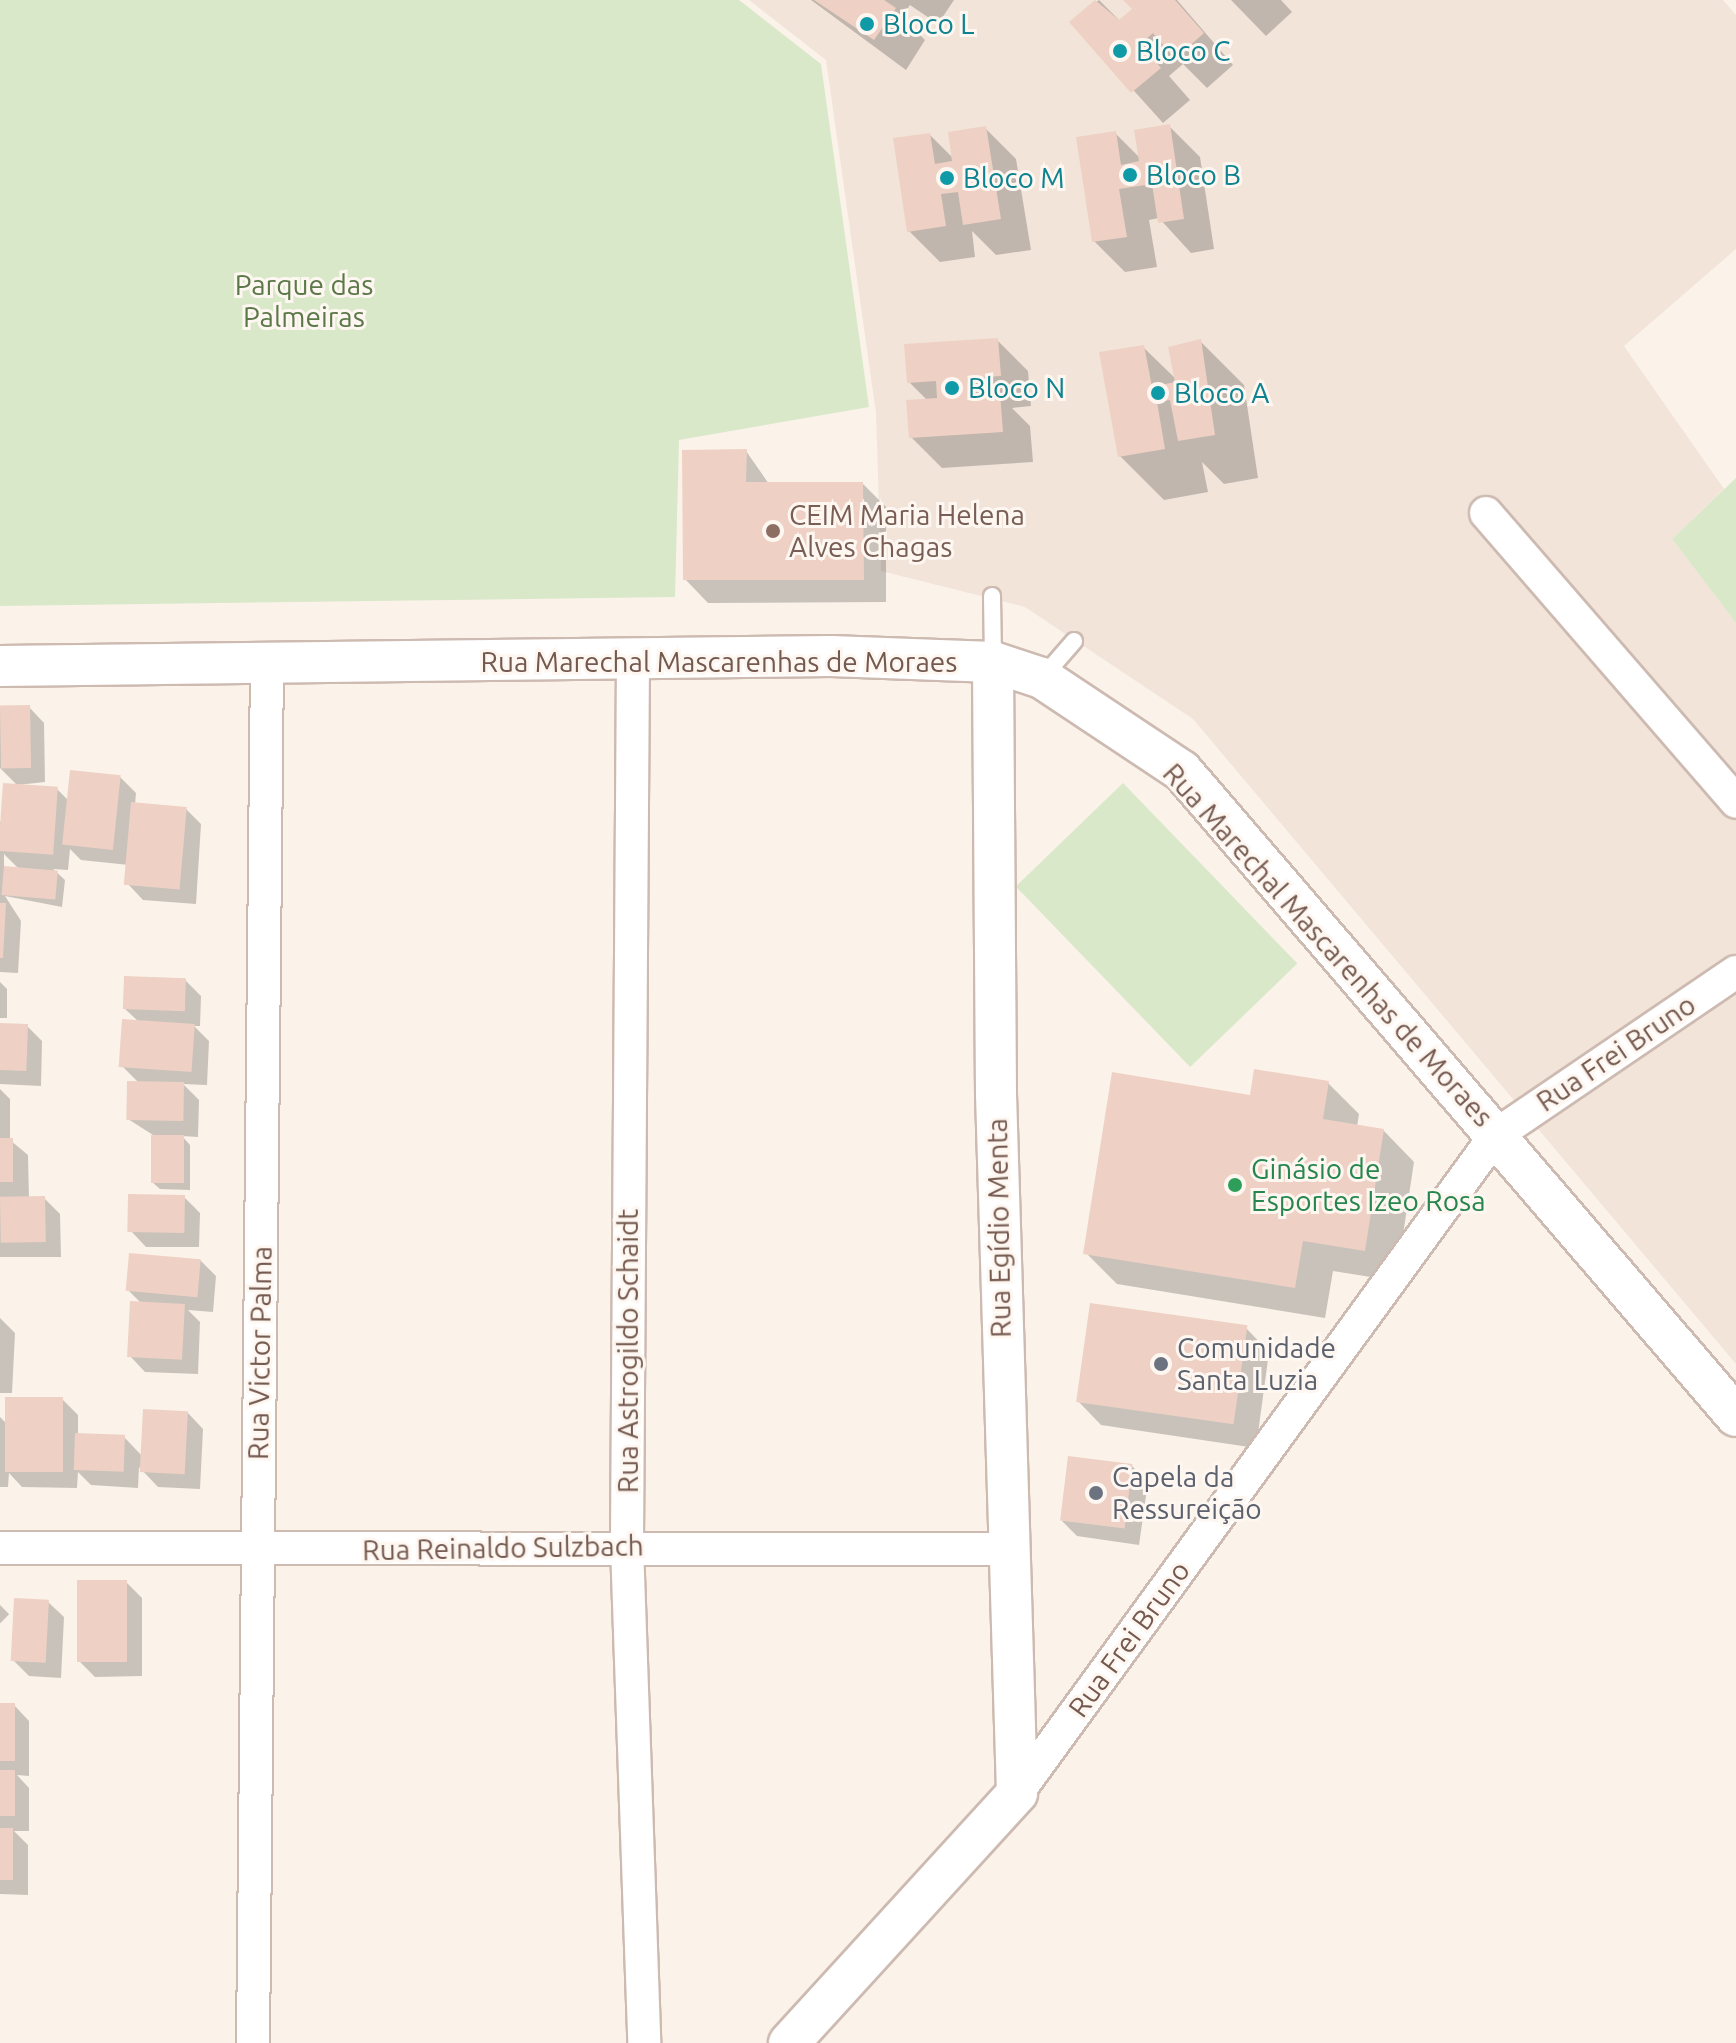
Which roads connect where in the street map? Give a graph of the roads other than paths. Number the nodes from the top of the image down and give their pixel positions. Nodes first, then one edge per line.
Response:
1 (1486, 513) dead end
2 (992, 596) dead end
3 (1074, 641) dead end
4 (633, 659) junction
5 (993, 662) junction
6 (267, 663) junction
7 (0, 666) edge
8 (1042, 678) junction
9 (1736, 802) edge
10 (1736, 972) edge
11 (1496, 1135) junction
12 (1736, 1416) edge
13 (627, 1546) junction
14 (0, 1548) edge
15 (1006, 1549) junction
16 (259, 1551) junction
17 (1017, 1793) junction
18 (253, 2043) edge
19 (644, 2043) edge
20 (789, 2043) edge

1 - 9 street
2 - 5 lane
3 - 8 lane
4 - 5 street, Rua Marechal Mascarenhas de Moraes
4 - 6 street, Rua Marechal Mascarenhas de Moraes
4 - 13 street, Rua Astrogildo Schaidt
5 - 8 street, Rua Marechal Mascarenhas de Moraes
5 - 15 street, Rua Egídio Menta
6 - 7 street, Rua Marechal Mascarenhas de Moraes
6 - 16 street, Rua Victor Palma
8 - 11 street, Rua Marechal Mascarenhas de Moraes
10 - 11 street, Rua Frei Bruno
11 - 12 street, Rua Marechal Mascarenhas de Moraes
11 - 17 street, Rua Frei Bruno
13 - 15 street, Rua Reinaldo Sulzbach
13 - 16 street, Rua Reinaldo Sulzbach
13 - 19 street, Rua Astrogildo Schaidt
14 - 16 street, Rua Reinaldo Sulzbach
15 - 17 street, Rua Egídio Menta
16 - 18 street, Rua Victor Palma
17 - 20 street, Rua Frei Bruno

